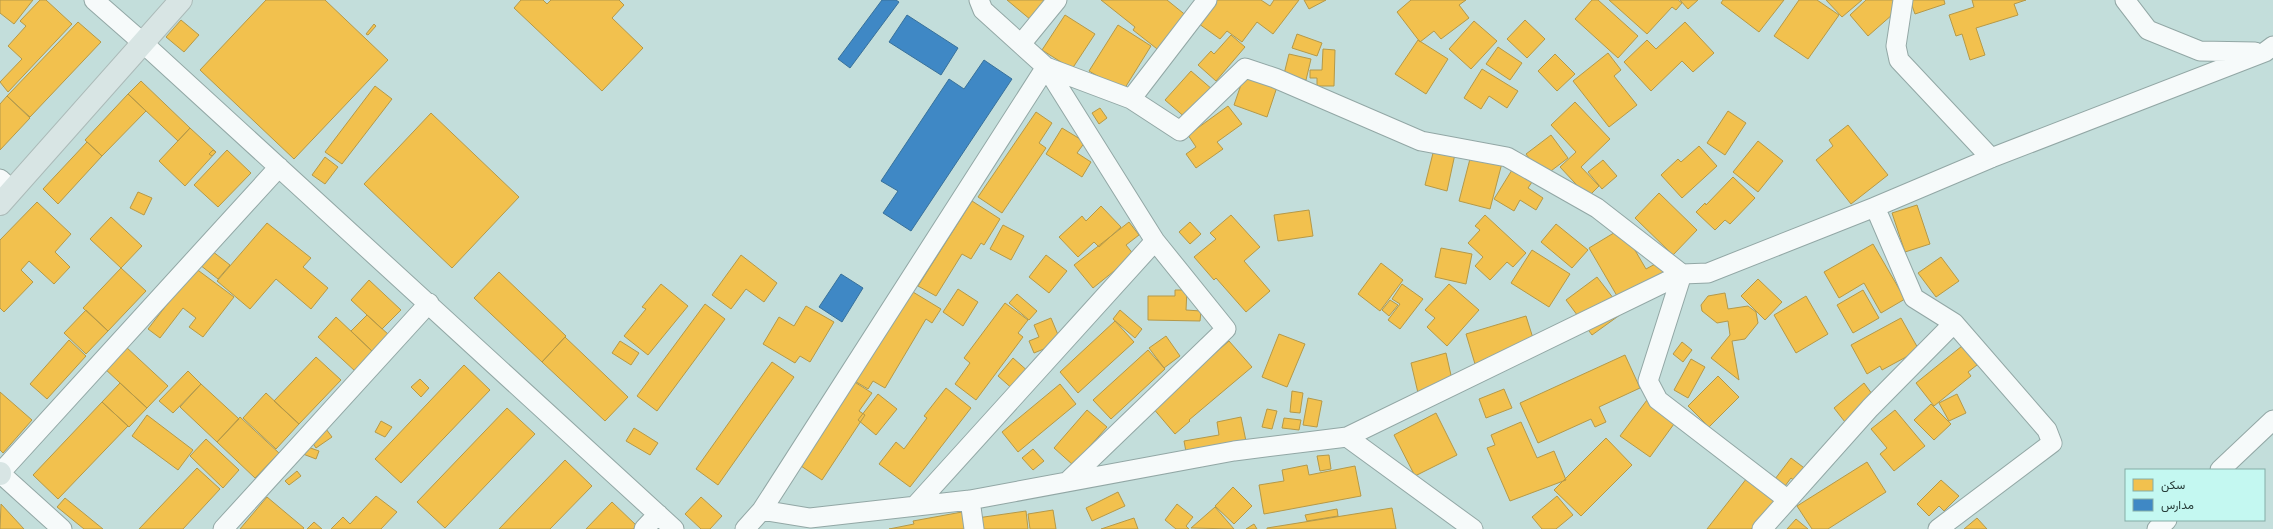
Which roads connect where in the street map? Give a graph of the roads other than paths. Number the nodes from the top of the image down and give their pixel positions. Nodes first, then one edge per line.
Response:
1 (94, 0) edge
2 (181, 0) edge
3 (979, 0) edge
4 (1057, 0) edge
5 (1207, 0) edge
6 (1904, 0) edge
7 (2126, 0) edge
8 (143, 43) junction
9 (1021, 44) junction
10 (2269, 49) edge
11 (1046, 67) junction
12 (1131, 99) junction
13 (1991, 158) junction
14 (280, 168) junction
15 (4, 191) edge
16 (1875, 207) junction
17 (1155, 241) junction
18 (1682, 274) junction
19 (429, 303) junction
20 (1954, 323) junction
21 (2273, 420) edge
22 (1347, 438) junction
23 (2221, 469) edge
24 (0, 473) edge
25 (1067, 482) junction
26 (970, 500) junction
27 (1788, 500) junction
28 (915, 506) junction
29 (762, 510) junction
30 (658, 514) junction
31 (810, 518) junction
32 (2166, 521) edge
33 (62, 529) edge
34 (223, 529) edge
35 (644, 529) edge
36 (674, 529) edge
37 (745, 529) edge
38 (828, 529) edge
39 (974, 529) edge
40 (1473, 529) edge
41 (1762, 529) edge
42 (1938, 529) edge
43 (2157, 529) edge

1 - 8 street
2 - 8 main road
3 - 9 street
4 - 9 street
5 - 12 street
6 - 13 street
7 - 10 street
8 - 14 street
8 - 15 main road
9 - 11 street
10 - 13 street
11 - 12 street
11 - 17 street
11 - 29 street
12 - 18 street
13 - 16 street
14 - 19 street
14 - 24 street
16 - 18 street
16 - 20 street
17 - 25 street
17 - 28 street
18 - 22 street
18 - 27 street
19 - 30 street
19 - 34 street
20 - 27 street
20 - 42 street
21 - 23 street
22 - 25 street
22 - 40 street
24 - 33 street
25 - 26 street
26 - 28 street
26 - 39 street
27 - 41 street
28 - 31 street
29 - 31 street
29 - 37 street
30 - 35 street
30 - 36 street
31 - 38 street
32 - 43 street

